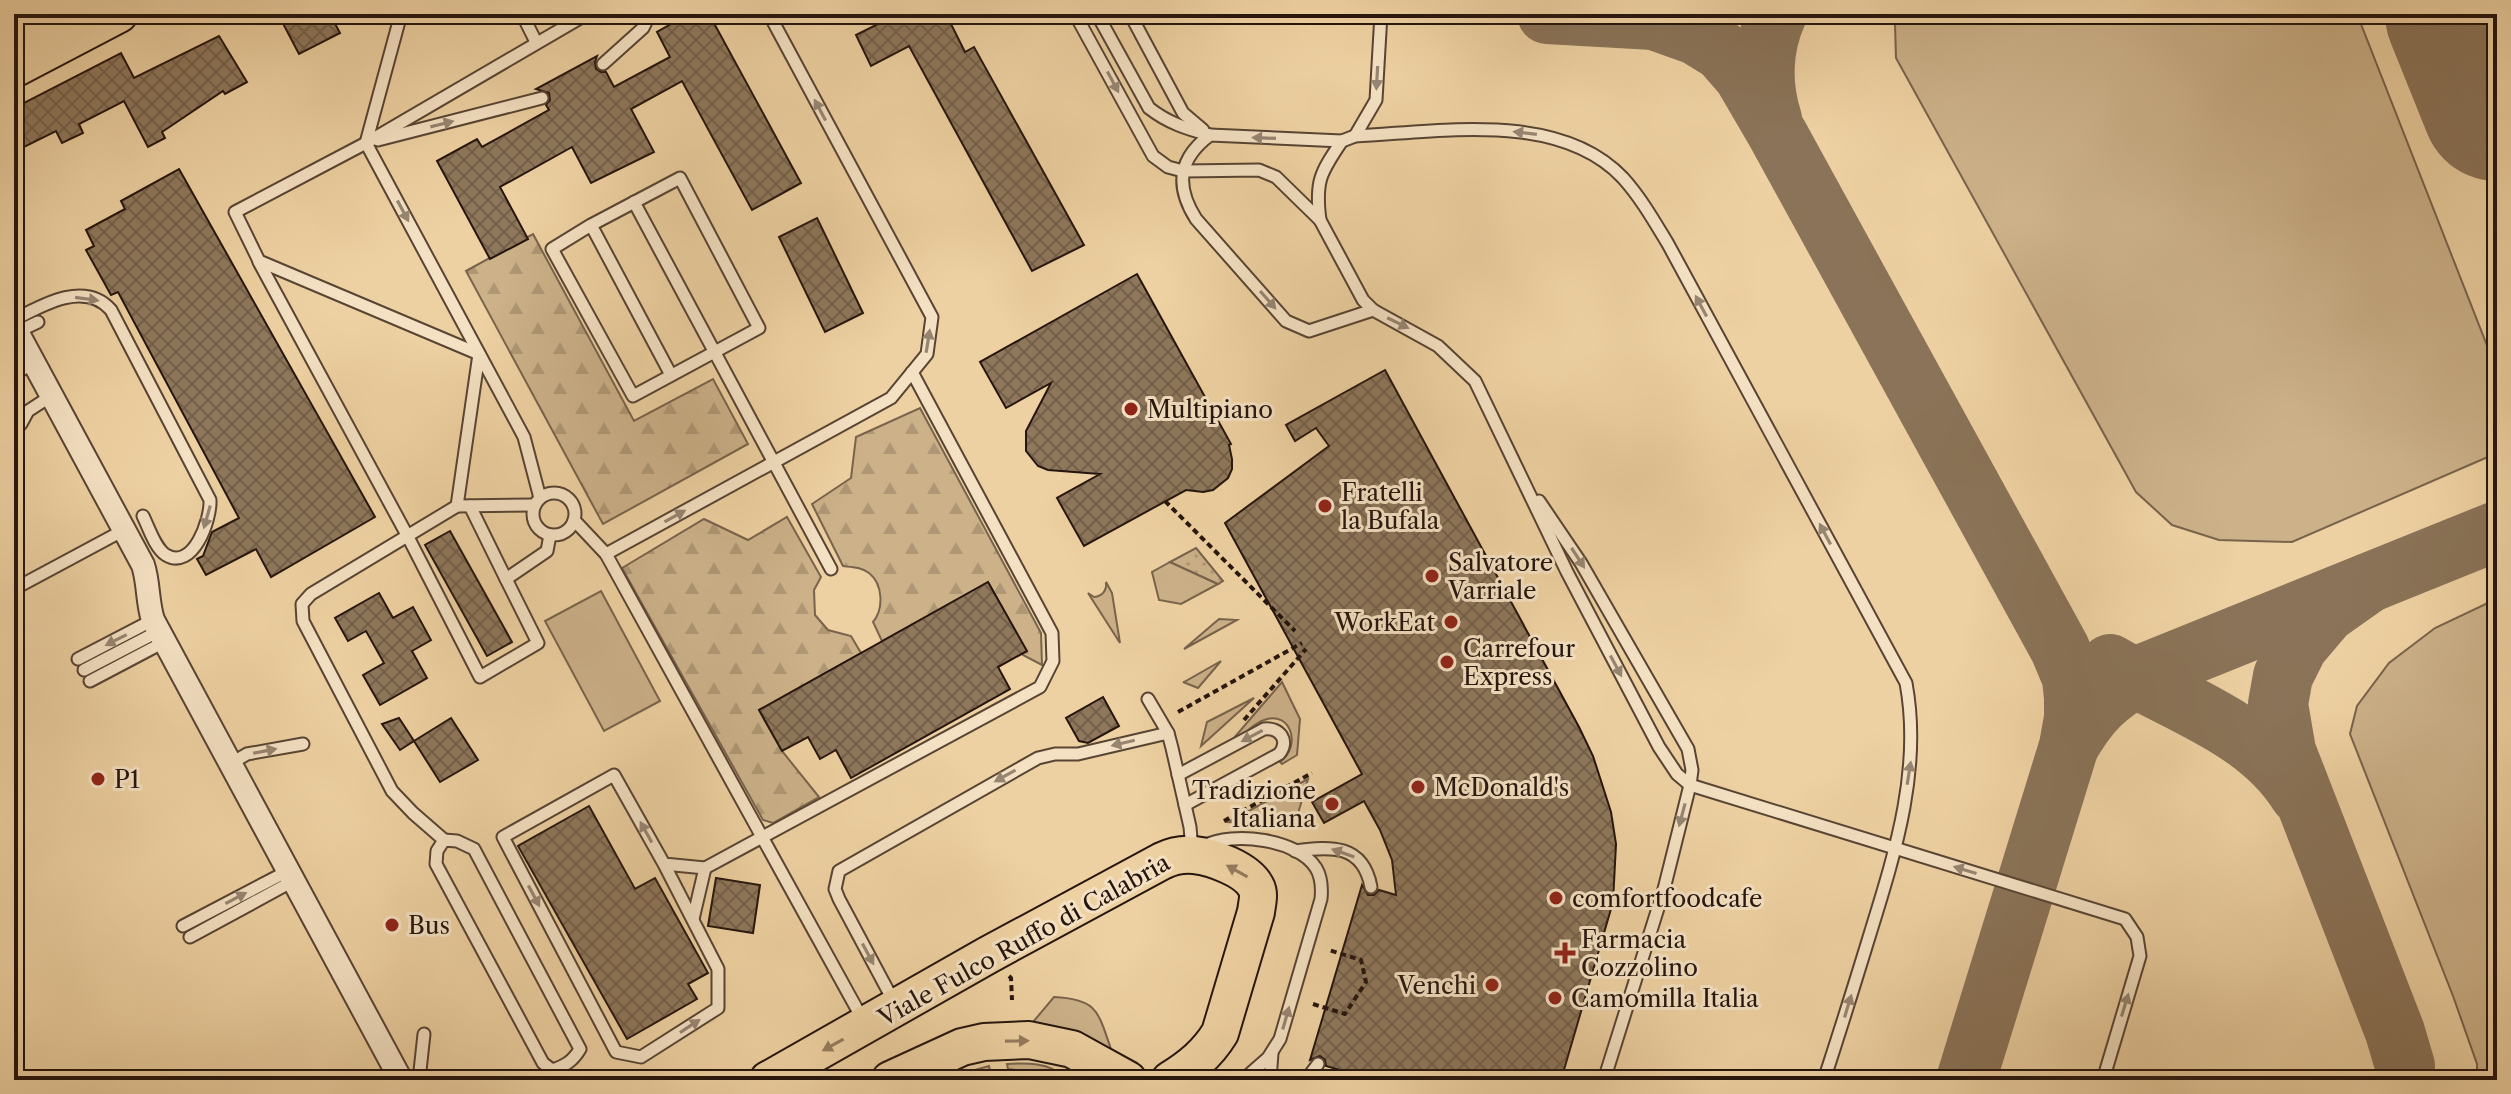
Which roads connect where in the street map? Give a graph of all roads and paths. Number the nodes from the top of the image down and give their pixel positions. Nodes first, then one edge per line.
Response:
1 (58, 14) edge
2 (119, 14) edge
3 (401, 14) edge
4 (522, 14) edge
5 (587, 14) edge
6 (650, 14) edge
7 (769, 14) edge
8 (1075, 14) edge
9 (1097, 14) edge
10 (1130, 14) edge
11 (1381, 14) edge
12 (14, 37) edge
13 (536, 42) junction
14 (603, 64) dead end
15 (14, 69) edge
16 (542, 98) dead end
17 (1210, 135) junction
18 (1355, 136) junction
19 (1342, 141) junction
20 (366, 143) junction
21 (1183, 171) junction
22 (634, 202) junction
23 (1320, 220) junction
24 (591, 225) junction
25 (259, 261) junction
26 (1373, 310) junction
27 (38, 322) dead end
28 (15, 326) edge
29 (713, 352) junction
30 (479, 354) junction
31 (24, 369) edge
32 (912, 372) junction
33 (671, 375) junction
34 (51, 396) junction
35 (21, 424) dead end
36 (772, 463) junction
37 (1518, 471) junction
38 (1165, 501) dead end
39 (537, 502) junction
40 (457, 506) junction
41 (470, 506) junction
42 (574, 520) junction
43 (134, 523) junction
44 (407, 535) junction
45 (550, 535) junction
46 (606, 554) junction
47 (831, 569) dead end
48 (506, 579) junction
49 (14, 589) edge
50 (159, 631) junction
51 (1295, 631) dead end
52 (1302, 643) dead end
53 (1306, 649) dead end
54 (1148, 699) dead end
55 (1178, 712) dead end
56 (1168, 733) junction
57 (303, 744) dead end
58 (1211, 758) junction
59 (230, 764) junction
60 (1312, 773) dead end
61 (1178, 775) junction
62 (1690, 785) junction
63 (1185, 805) junction
64 (1224, 821) dead end
65 (763, 837) junction
66 (444, 840) junction
67 (1896, 850) junction
68 (1295, 851) junction
69 (1193, 855) junction
70 (664, 864) junction
71 (705, 868) junction
72 (290, 876) junction
73 (1371, 887) dead end
74 (693, 919) junction
75 (183, 926) dead end
76 (190, 937) dead end
77 (1329, 950) dead end
78 (1003, 973) dead end
79 (1012, 1000) dead end
80 (1313, 1004) dead end
81 (897, 1008) junction
82 (866, 1026) junction
83 (424, 1034) dead end
84 (1273, 1052) junction
85 (1318, 1064) dead end
86 (902, 1076) edge
87 (1127, 1079) edge
88 (401, 1080) edge
89 (419, 1080) edge
90 (768, 1080) edge
91 (1170, 1080) edge
92 (1243, 1080) edge
93 (1270, 1080) edge
94 (1306, 1080) edge
95 (1604, 1080) edge
96 (1824, 1080) edge
97 (2103, 1080) edge

1 - 12 main road
2 - 15 main road
3 - 20 lane
4 - 13 lane
5 - 13 lane
6 - 14 lane
32 -> 7 lane
8 -> 21 lane
9 - 17 lane
10 - 17 lane
11 -> 18 lane
13 - 20 lane
20 -> 16 lane
19 -> 17 lane
17 - 21 lane
18 - 19 lane
67 -> 18 lane
19 - 23 lane
20 - 25 lane
20 -> 30 lane
21 - 23 lane
21 -> 26 lane
22 - 24 lane
22 - 29 lane
22 - 29 lane
23 - 26 lane
24 - 33 lane
24 - 33 lane
25 - 30 lane
25 - 44 lane
26 -> 37 lane
27 - 28 lane
28 - 31 street
28 -> 43 lane
29 - 33 lane
29 - 36 lane
30 - 39 lane
30 - 40 lane
31 - 34 street
32 - 36 lane
32 - 65 lane
34 - 35 lane
34 - 43 street
46 -> 36 lane
36 - 47 lane
37 -> 62 lane
37 -> 62 lane
38 - 51 path
39 - 41 lane
39 - 42 lane
39 - 45 lane
40 - 41 lane
40 - 44 lane
41 - 48 lane
42 - 45 lane
42 - 46 lane
43 - 49 lane
43 - 50 street
44 - 48 lane
44 - 66 lane
45 - 48 lane
46 - 65 lane
50 -> 50 lane
50 - 59 street
52 - 55 path
53 - 58 path
54 - 56 lane
56 - 61 lane
56 -> 81 lane
59 -> 57 lane
58 - 61 lane
63 -> 58 lane
59 - 72 street
60 - 64 path
61 - 63 lane
62 - 67 lane
62 -> 95 lane
63 - 69 lane
65 - 71 lane
65 - 82 lane
66 - 66 lane
96 -> 67 lane
97 -> 67 lane
68 - 69 lane
73 -> 68 lane
84 -> 68 lane
69 - 81 main road, Viale Fulco Ruffo di Calabria
91 -> 69 main road, Viale Fulco Ruffo di Calabria
70 - 71 lane
70 - 74 lane
70 -> 74 lane
71 - 74 lane
75 -> 72 lane
72 - 76 lane
72 - 88 street
77 - 80 path
78 - 79 path
81 - 82 main road, Viale Fulco Ruffo di Calabria
82 -> 90 main road, Viale Fulco Ruffo di Calabria
83 - 89 lane
84 - 92 lane
84 - 93 lane
85 - 94 lane
86 -> 87 main road

